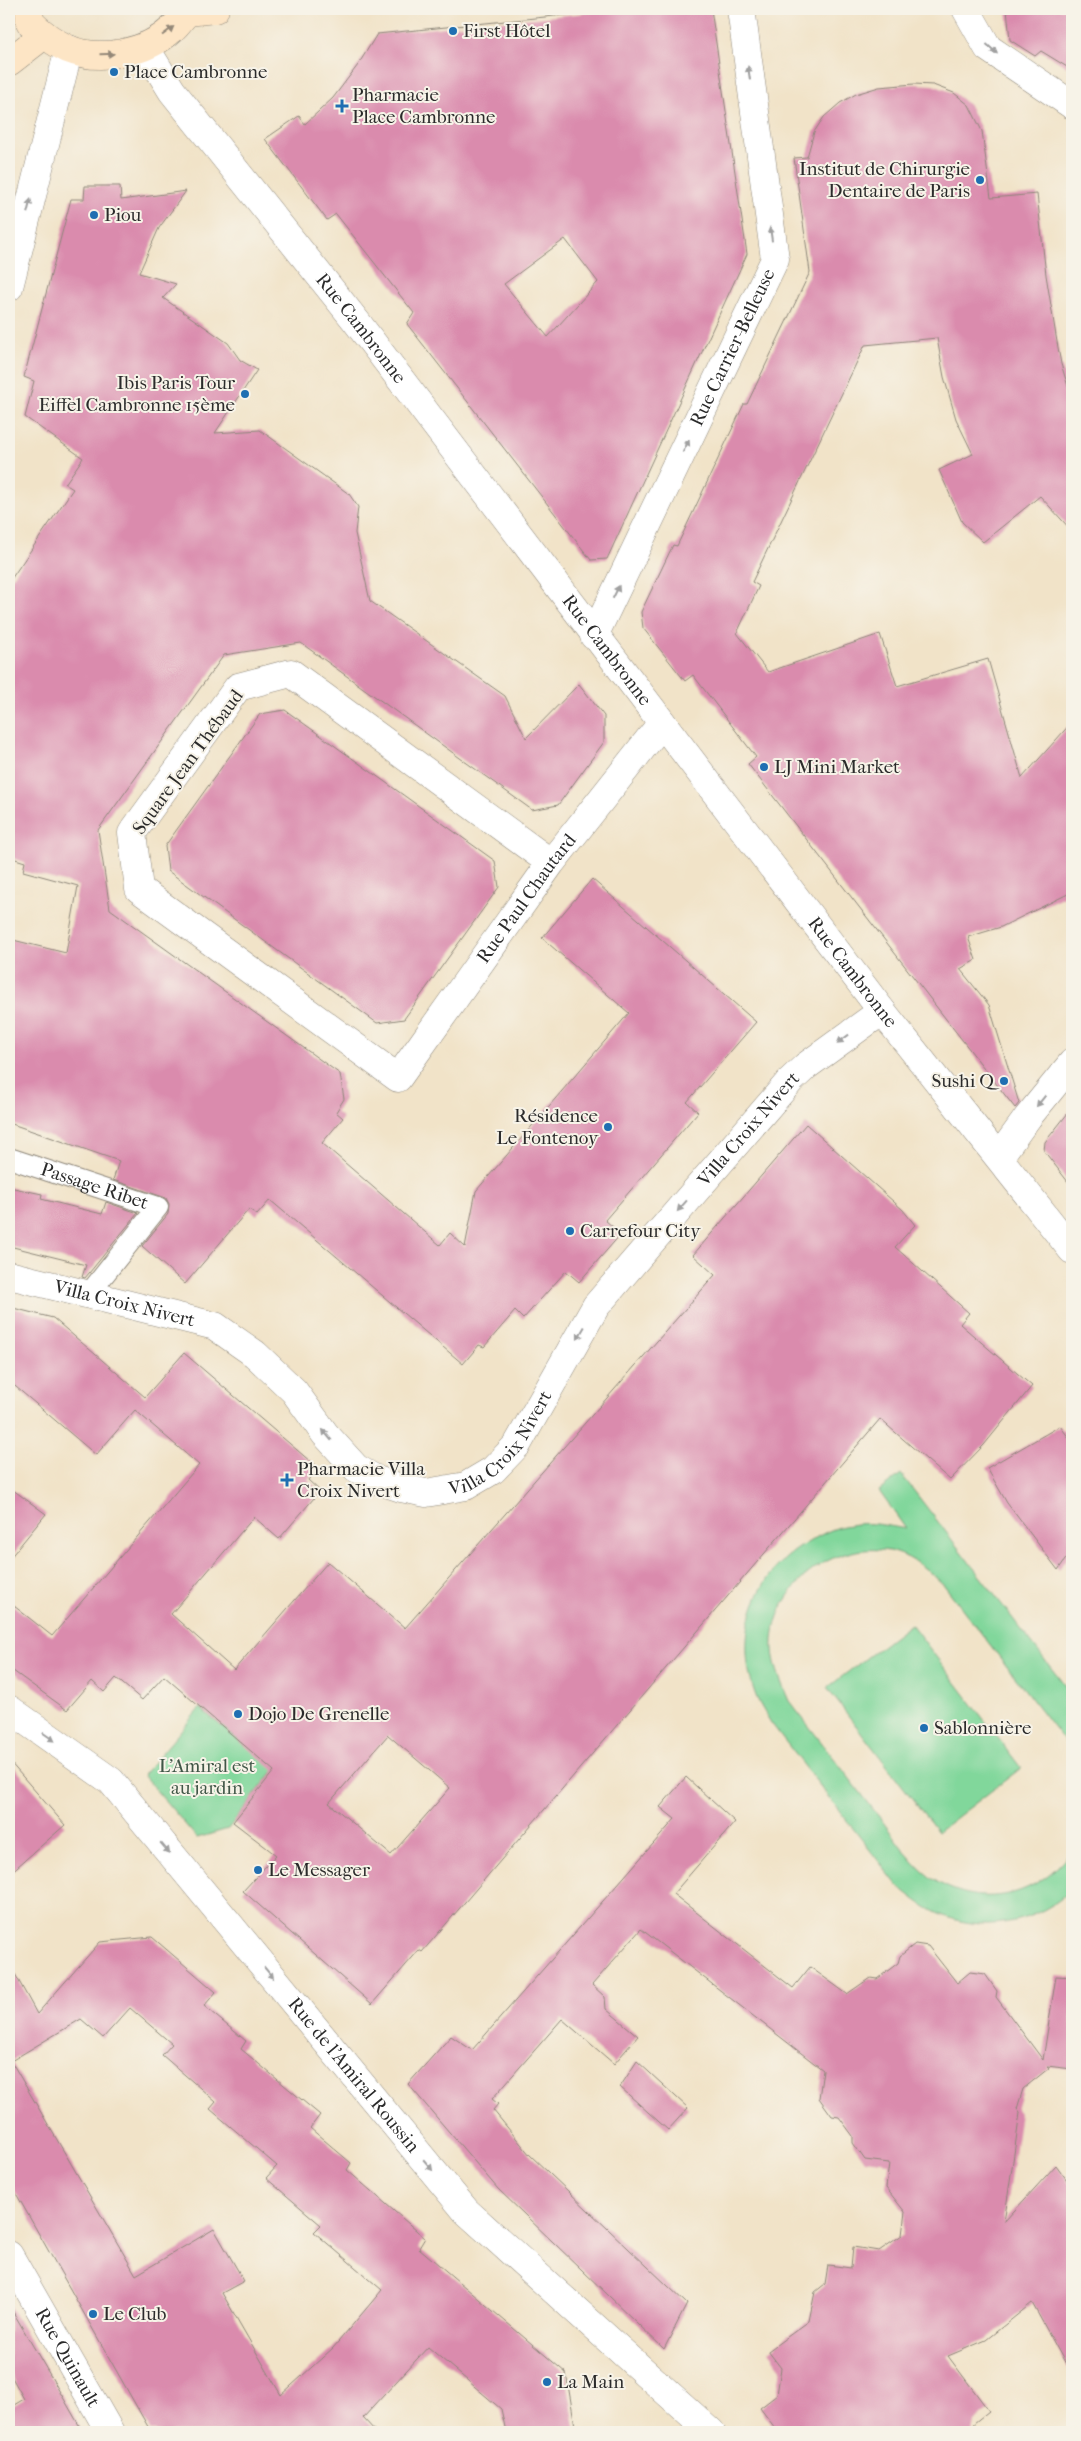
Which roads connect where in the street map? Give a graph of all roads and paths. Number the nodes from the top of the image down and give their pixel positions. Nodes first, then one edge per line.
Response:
1 (214, 9) edge
2 (740, 9) edge
3 (966, 9) edge
4 (187, 10) edge
5 (28, 22) edge
6 (145, 47) junction
7 (69, 49) junction
8 (9, 62) edge
9 (1072, 105) edge
10 (9, 287) edge
11 (594, 636) junction
12 (662, 723) junction
13 (552, 863) junction
14 (882, 1011) junction
15 (1072, 1063) edge
16 (398, 1078) joint
17 (999, 1157) junction
18 (9, 1158) edge
19 (1072, 1250) edge
20 (9, 1275) edge
21 (88, 1295) junction
22 (9, 1709) edge
23 (9, 2255) edge
24 (110, 2432) edge
25 (711, 2432) edge

1 - 4 main road
11 -> 2 street, Rue Carrier-Belleuse
3 -> 9 street
6 -> 4 main road
5 - 7 main road
5 - 8 main road
7 -> 6 main road
6 - 11 street, Rue Cambronne
10 -> 7 street
11 - 12 street, Rue Cambronne
12 - 13 street, Rue Paul Chautard
12 - 14 street, Rue Cambronne
13 - 16 street, Rue Paul Chautard
13 - 16 street, Square Jean Thébaud
14 - 17 street, Rue Cambronne
14 -> 21 street, Villa Croix Nivert
15 -> 17 street
17 - 19 street, Rue Cambronne
18 - 21 street, Passage Ribet
20 - 21 street, Villa Croix Nivert
22 -> 25 street, Rue de l'Amiral Roussin
23 - 24 street, Rue Quinault

